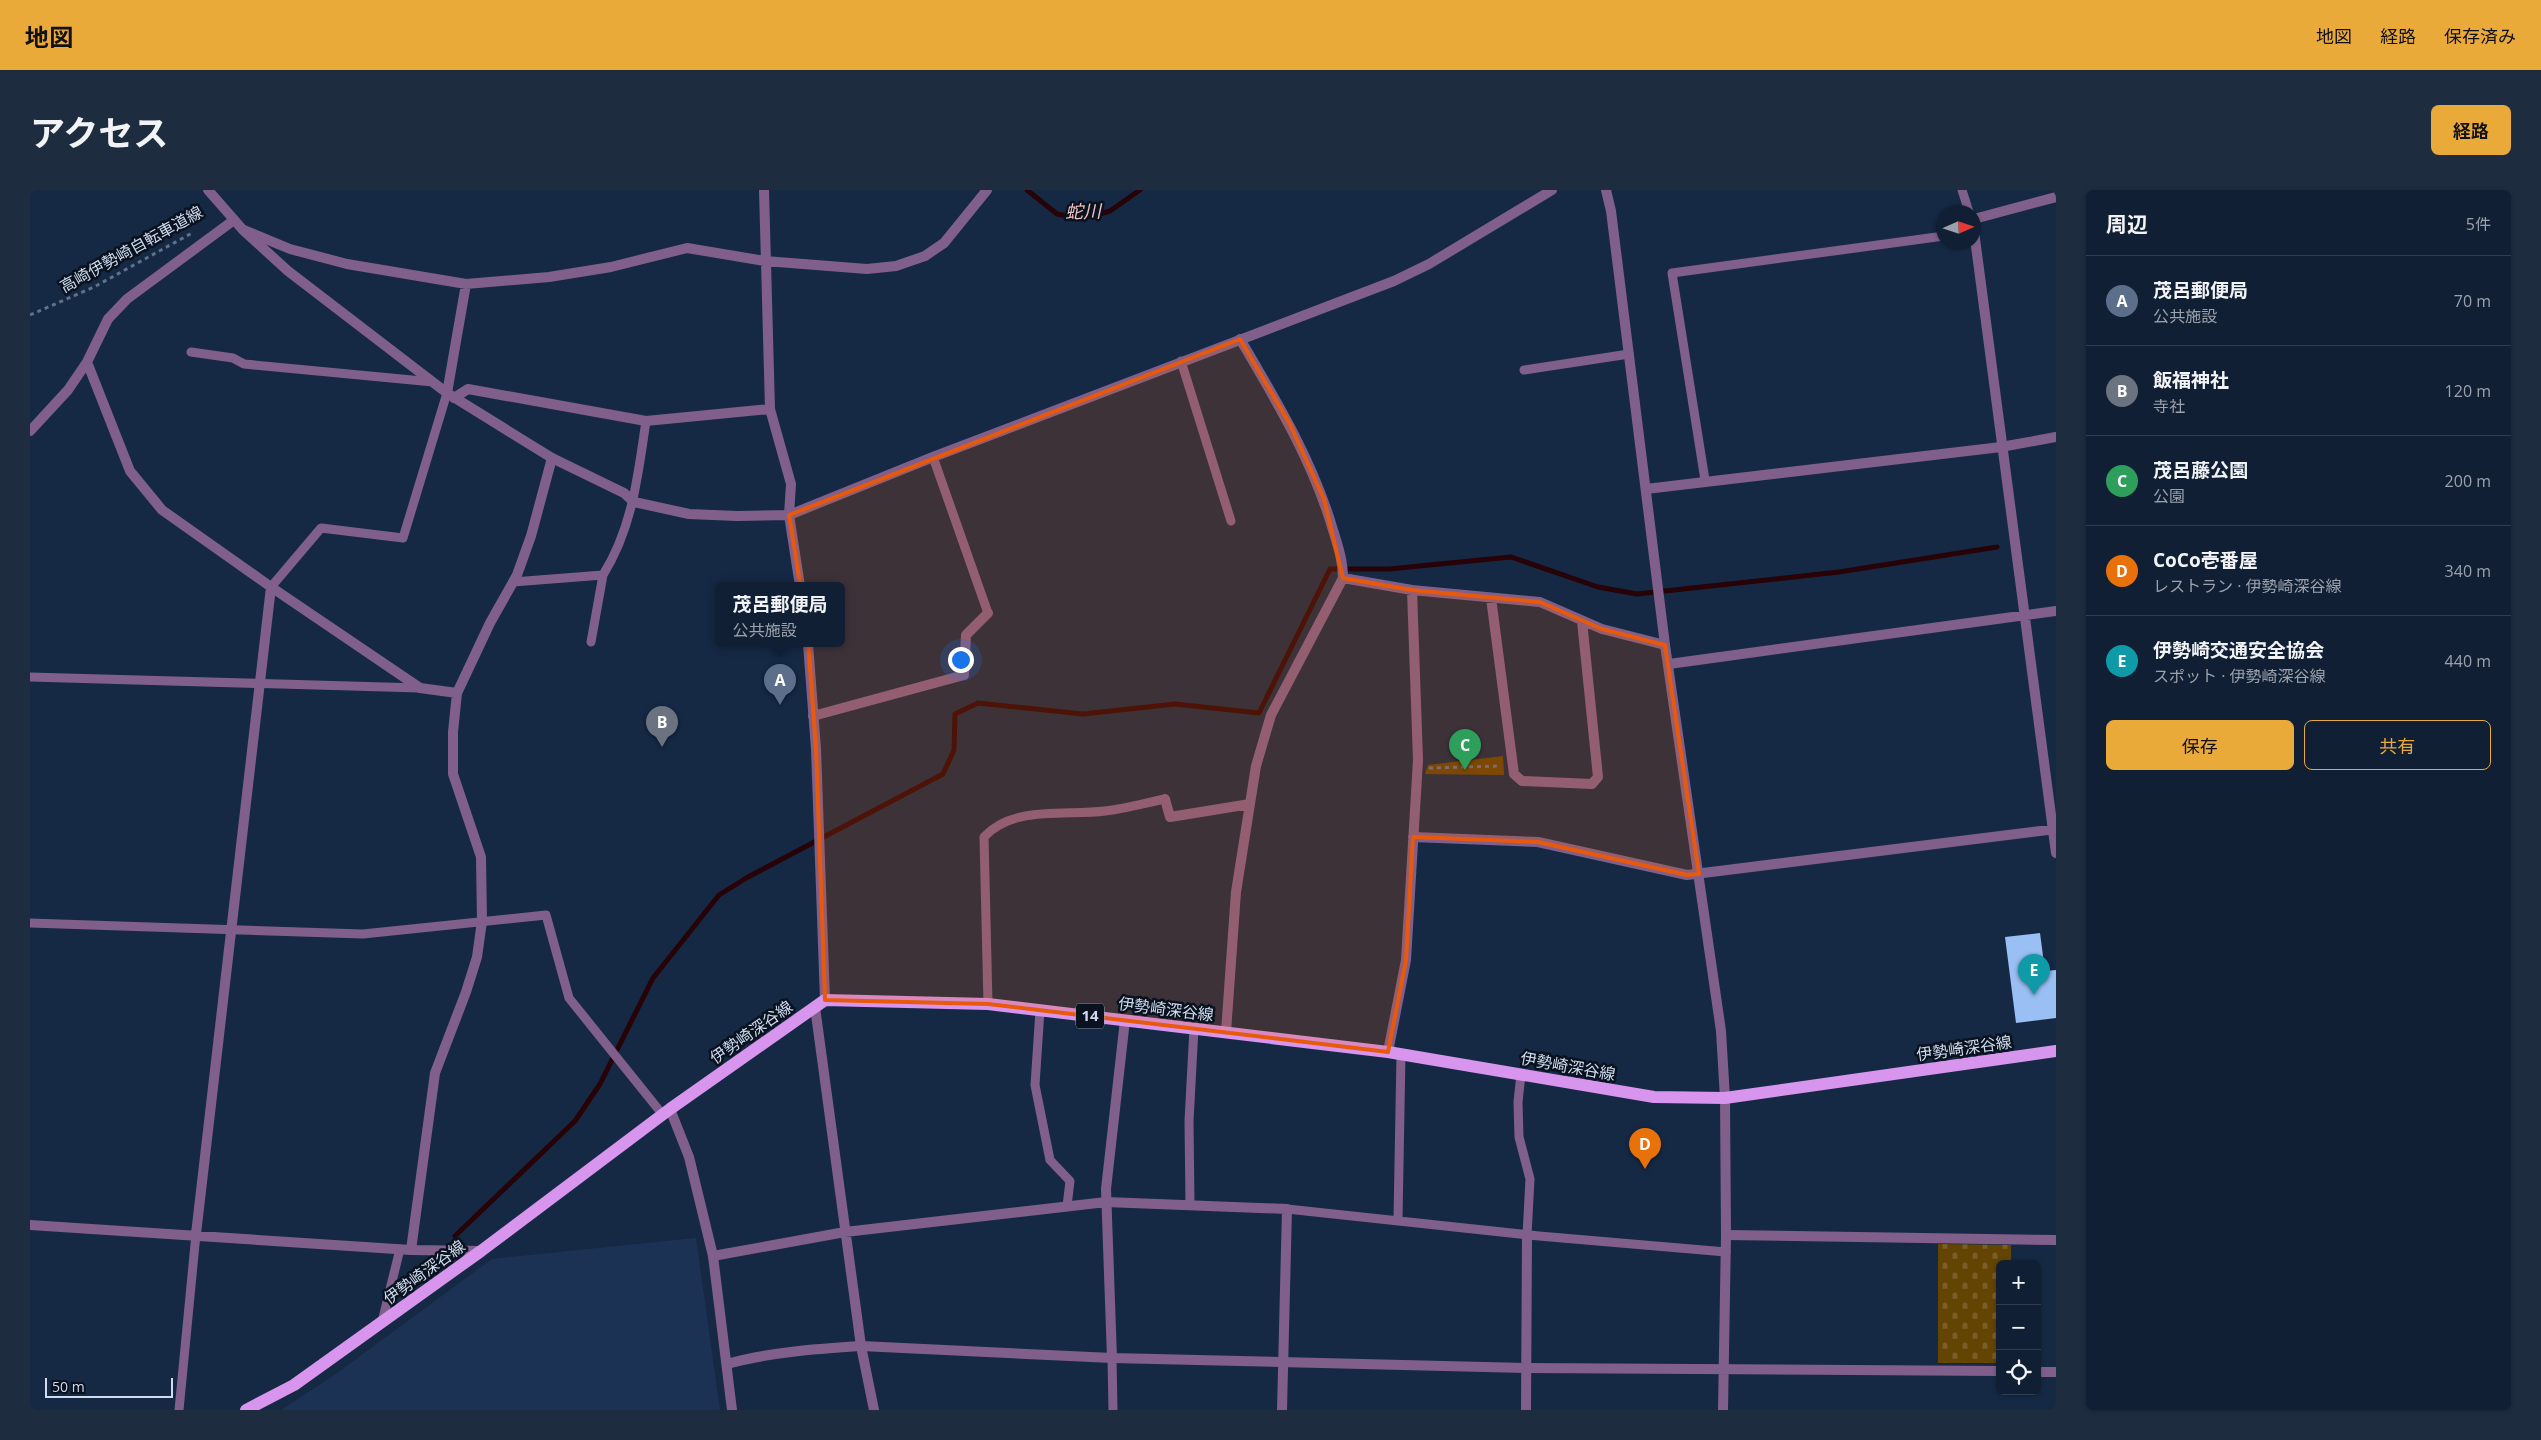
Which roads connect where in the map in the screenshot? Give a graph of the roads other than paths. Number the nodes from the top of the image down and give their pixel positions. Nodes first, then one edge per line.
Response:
1 (208, 190) edge
2 (764, 190) edge
3 (988, 190) edge
4 (1552, 190) edge
5 (1606, 190) edge
6 (1962, 190) edge
7 (2056, 197) edge
8 (1967, 205) edge
9 (1981, 217) edge
10 (234, 220) junction
11 (243, 230) junction
12 (1936, 237) edge
13 (1976, 250) edge
14 (765, 261) junction
15 (466, 284) junction
16 (1240, 339) junction
17 (191, 352) dead end
18 (1629, 354) junction
19 (1181, 361) junction
20 (87, 362) junction
21 (1524, 370) dead end
22 (433, 382) junction
23 (450, 396) junction
24 (770, 409) junction
25 (646, 421) junction
26 (30, 431) edge
27 (2056, 438) edge
28 (2001, 447) junction
29 (933, 456) junction
30 (552, 458) junction
31 (1705, 480) junction
32 (1646, 489) junction
33 (634, 502) junction
34 (789, 514) junction
35 (1231, 522) dead end
36 (603, 574) junction
37 (1343, 578) junction
38 (513, 582) junction
39 (799, 582) edge
40 (270, 587) junction
41 (1412, 590) junction
42 (1492, 598) junction
43 (2056, 611) edge
44 (988, 614) joint
45 (2023, 615) junction
46 (1582, 621) junction
47 (591, 642) dead end
48 (1666, 645) junction
49 (808, 647) edge
50 (1669, 664) junction
51 (30, 677) edge
52 (261, 685) junction
53 (420, 688) junction
54 (457, 693) junction
55 (813, 716) junction
56 (1166, 799) joint
57 (1250, 804) junction
58 (2054, 829) edge
59 (1413, 837) junction
60 (2056, 853) edge
61 (1700, 874) junction
62 (482, 921) junction
63 (30, 923) edge
64 (232, 929) junction
65 (820, 1003) junction
66 (988, 1004) junction
67 (1040, 1010) junction
68 (1125, 1020) junction
69 (1194, 1028) junction
70 (1226, 1032) junction
71 (1388, 1052) junction
72 (2056, 1052) edge
73 (1401, 1054) junction
74 (1521, 1074) junction
75 (1725, 1098) junction
76 (667, 1112) junction
77 (1106, 1202) junction
78 (1190, 1204) junction
79 (1067, 1206) junction
80 (1287, 1209) junction
81 (1398, 1219) junction
82 (30, 1224) edge
83 (845, 1232) junction
84 (196, 1234) junction
85 (1527, 1235) junction
86 (1726, 1235) junction
87 (2056, 1240) edge
88 (400, 1249) junction
89 (411, 1250) junction
90 (481, 1251) junction
91 (1726, 1252) junction
92 (713, 1256) junction
93 (382, 1322) junction
94 (861, 1346) junction
95 (1112, 1358) junction
96 (1284, 1362) junction
97 (727, 1364) junction
98 (1526, 1368) junction
99 (1723, 1369) junction
100 (1996, 1371) edge
101 (2041, 1372) edge
102 (2056, 1372) edge
103 (179, 1410) edge
104 (246, 1410) edge
105 (732, 1410) edge
106 (874, 1410) edge
107 (1113, 1410) edge
108 (1282, 1410) edge
109 (1526, 1410) edge
110 (1722, 1410) edge

1 - 10 street
2 - 14 street
3 - 14 street
4 - 16 street
5 - 18 street
6 - 8 lane
7 - 9 street
10 - 11 street
10 - 20 street
11 - 15 street
11 - 22 street
12 - 31 lane
13 - 28 street
14 - 15 street
14 - 24 street
15 - 23 street
16 - 19 street
16 - 37 street
17 - 22 lane
18 - 21 lane
18 - 32 street
19 - 29 street
19 - 35 lane
20 - 26 street
20 - 40 street
22 - 23 street
23 - 25 street
23 - 30 street
23 - 40 lane
24 - 25 street
24 - 34 street
25 - 33 lane
27 - 28 street
28 - 31 street
28 - 45 street
29 - 34 street
29 - 44 lane
30 - 33 street
30 - 38 street
31 - 32 street
32 - 48 street
33 - 34 street
33 - 36 lane
34 - 39 street
36 - 38 lane
36 - 47 lane
37 - 41 street
37 - 57 street
38 - 54 street
40 - 52 street
40 - 53 street
41 - 42 street
41 - 59 street
42 - 46 street
42 - 46 street
43 - 45 street
44 - 55 street
45 - 50 street
45 - 58 street
46 - 48 street
48 - 50 street
49 - 55 street
50 - 61 street
51 - 52 lane
52 - 53 lane
52 - 64 street
53 - 54 street
54 - 62 street
55 - 65 street
56 - 57 street
56 - 66 lane
57 - 70 street
58 - 60 street
58 - 61 street
59 - 61 street
59 - 71 street
61 - 75 street
62 - 64 lane
62 - 76 lane
62 - 89 street
63 - 64 lane
64 - 84 street
65 - 66 main road, 伊勢崎深谷線 / 14
65 - 76 main road, 伊勢崎深谷線
65 - 83 street
66 - 67 main road, 伊勢崎深谷線 / 14
67 - 68 main road, 伊勢崎深谷線 / 14
67 - 79 lane
68 - 69 main road, 伊勢崎深谷線 / 14
68 - 77 street
69 - 70 main road, 伊勢崎深谷線 / 14
69 - 78 lane
70 - 71 main road, 伊勢崎深谷線 / 14
71 - 73 main road, 伊勢崎深谷線 / 14
72 - 75 main road, 伊勢崎深谷線 / 14
73 - 74 main road, 伊勢崎深谷線 / 14
73 - 81 lane
74 - 75 main road, 伊勢崎深谷線 / 14
74 - 85 lane
75 - 86 street
76 - 90 main road, 伊勢崎深谷線
76 - 92 street
77 - 78 street
77 - 79 street
77 - 95 street
78 - 80 street
79 - 83 street
80 - 81 lane
80 - 96 street
81 - 85 lane
82 - 84 street
83 - 92 street
83 - 94 street
84 - 88 street
84 - 103 lane
85 - 91 lane
85 - 98 street
86 - 87 street
86 - 91 street
88 - 89 street
88 - 93 lane
89 - 90 street
90 - 93 main road, 伊勢崎深谷線
91 - 99 street
92 - 97 street
93 - 104 main road, 伊勢崎深谷線
94 - 95 street
94 - 97 street
94 - 106 street
95 - 96 street
95 - 107 lane
96 - 98 street
96 - 108 street
97 - 105 street
98 - 99 street
98 - 109 street
99 - 100 street
99 - 110 street
101 - 102 street

